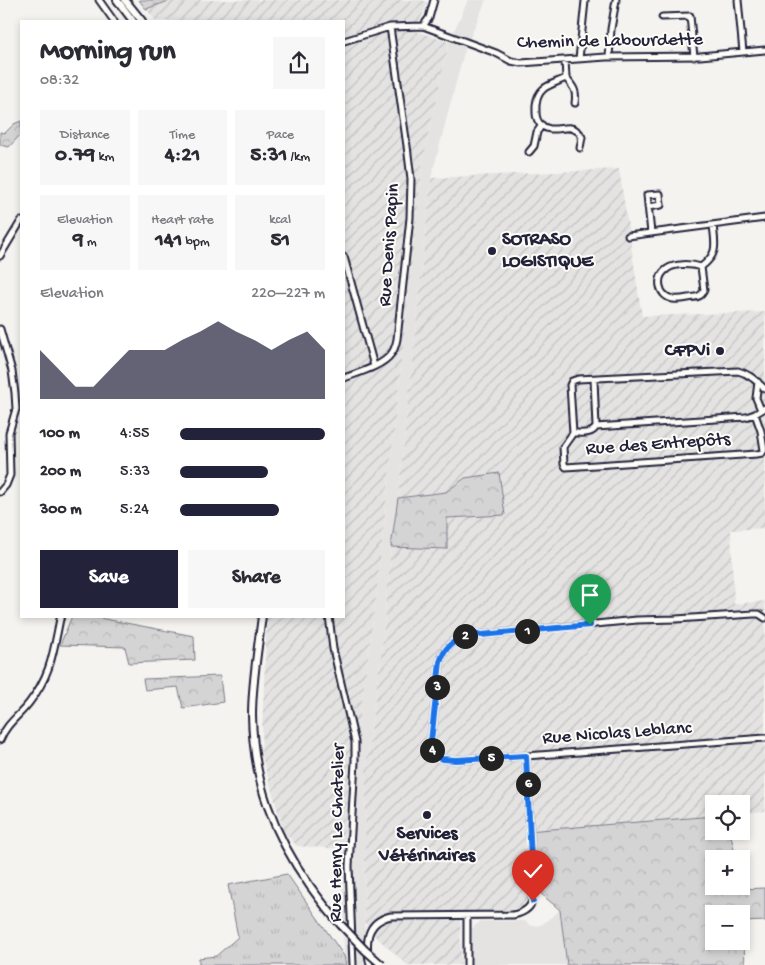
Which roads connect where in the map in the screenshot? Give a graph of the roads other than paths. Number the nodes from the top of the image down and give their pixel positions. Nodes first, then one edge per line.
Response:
1 (99, 0) edge
2 (117, 0) edge
3 (125, 0) edge
4 (434, 0) edge
5 (616, 0) edge
6 (738, 0) edge
7 (585, 1) edge
8 (662, 17) dead end
9 (113, 20) edge
10 (132, 20) edge
11 (141, 20) edge
12 (423, 26) junction
13 (390, 27) junction
14 (345, 41) edge
15 (765, 50) edge
16 (743, 52) junction
17 (694, 56) junction
18 (609, 57) junction
19 (579, 59) junction
20 (565, 60) junction
21 (566, 78) junction
22 (575, 102) dead end
23 (542, 125) junction
24 (580, 148) dead end
25 (529, 152) dead end
26 (648, 207) dead end
27 (765, 218) edge
28 (20, 223) edge
29 (713, 225) junction
30 (650, 233) junction
31 (628, 236) dead end
32 (0, 256) edge
33 (345, 261) edge
34 (700, 267) junction
35 (0, 329) edge
36 (374, 366) junction
37 (345, 378) edge
38 (594, 379) junction
39 (758, 382) junction
40 (765, 389) edge
41 (763, 409) edge
42 (755, 414) junction
43 (596, 427) junction
44 (573, 434) junction
45 (0, 492) edge
46 (61, 618) edge
47 (262, 618) edge
48 (329, 618) edge
49 (765, 618) edge
50 (765, 738) edge
51 (0, 740) edge
52 (526, 756) junction
53 (467, 916) junction
54 (352, 965) edge
55 (370, 965) edge
56 (382, 965) edge
57 (467, 965) edge

1 - 9 street
2 - 10 main road
3 - 11 main road
4 - 12 street
5 - 18 street
6 - 16 street
7 - 19 street
8 - 17 street
12 - 13 street, Chemin de Labourdette
12 - 20 street, Chemin de Labourdette
13 - 14 street, Chemin de Labourdette
13 - 36 street, Rue Denis Papin
15 - 16 street, Chemin de Labourdette
16 - 17 street, Chemin de Labourdette
17 - 18 street, Chemin de Labourdette
18 - 19 street, Chemin de Labourdette
19 - 20 street, Chemin de Labourdette
20 - 21 street
21 - 22 street
21 - 23 street
23 - 24 street
23 - 25 street
26 - 30 street
27 - 29 street
28 - 32 street
29 - 30 street
29 - 34 street
30 - 31 street
33 - 36 street
34 - 34 street
35 - 45 street
36 - 37 street
38 - 39 street
38 - 43 street
38 - 44 street
39 - 40 street
39 - 41 street
41 - 42 street
42 - 43 street
42 - 44 street, Rue des Entrepôts
43 - 44 street
46 - 51 street
47 - 56 main road, bridge
48 - 54 street, Rue Henry Le Chatelier
49 - 52 street, Rue Nicolas Leblanc
50 - 52 street, Rue Nicolas Leblanc
52 - 53 street
53 - 55 street
53 - 57 street

